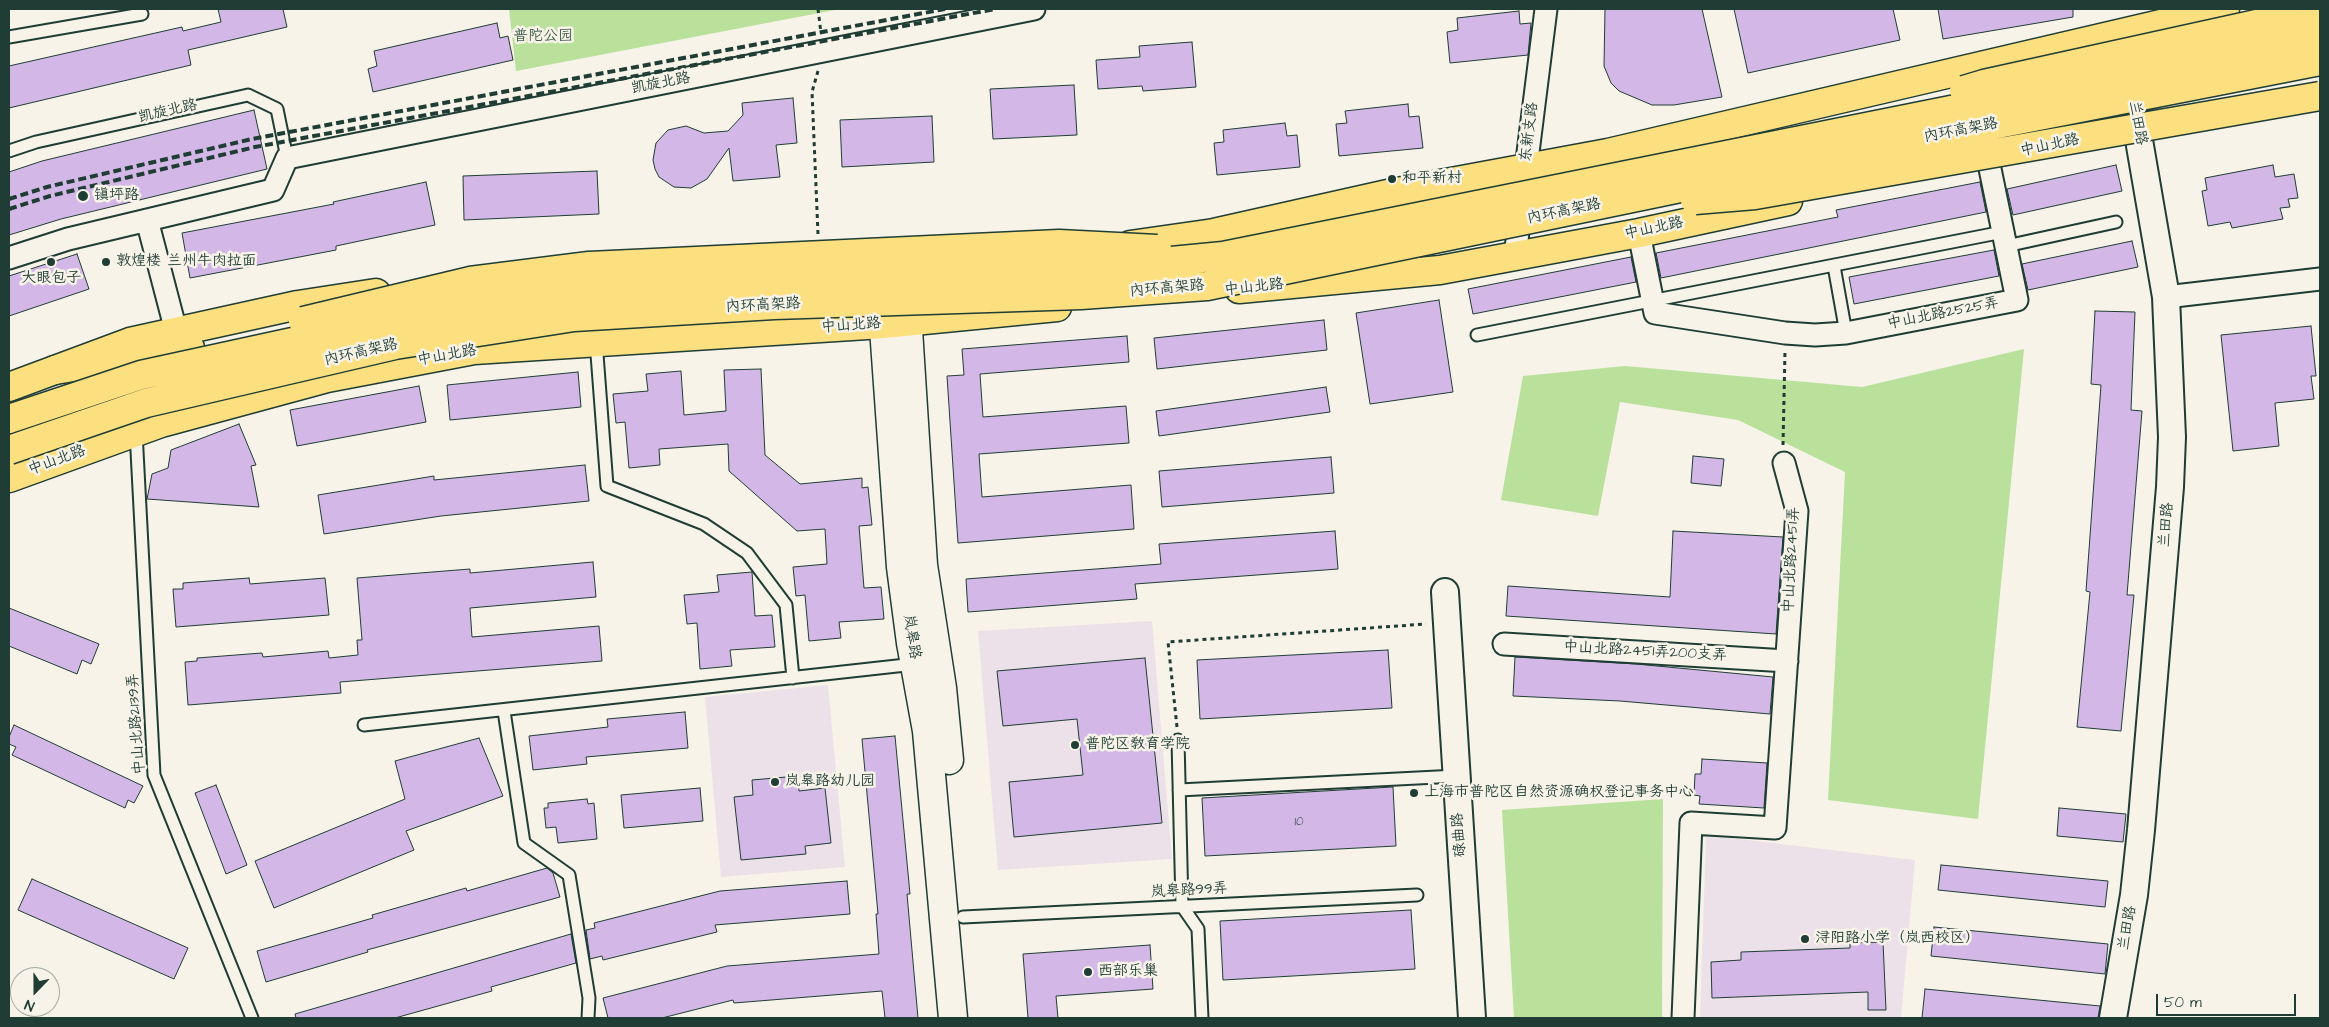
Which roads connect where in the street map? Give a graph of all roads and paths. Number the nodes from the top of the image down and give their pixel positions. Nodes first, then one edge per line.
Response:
1 (818, 9) edge
2 (1034, 9) edge
3 (1546, 9) edge
4 (2225, 9) edge
5 (2320, 10) edge
6 (142, 14) dead end
7 (2120, 32) junction
8 (2320, 36) edge
9 (9, 37) edge
10 (823, 51) junction
11 (2320, 60) edge
12 (2320, 88) edge
13 (2320, 96) edge
14 (2138, 127) junction
15 (1820, 136) junction
16 (9, 151) edge
17 (287, 158) junction
18 (1988, 159) junction
19 (1526, 169) junction
20 (1569, 211) junction
21 (147, 220) junction
22 (2116, 222) dead end
23 (1639, 233) junction
24 (2004, 239) junction
25 (892, 256) junction
26 (1223, 256) junction
27 (1515, 256) junction
28 (9, 258) edge
29 (819, 258) junction
30 (1834, 266) junction
31 (2320, 279) edge
32 (2166, 297) junction
33 (1652, 301) junction
34 (895, 323) junction
35 (1785, 333) junction
36 (1846, 333) junction
37 (1477, 335) dead end
38 (183, 340) junction
39 (596, 341) junction
40 (9, 387) edge
41 (9, 419) edge
42 (136, 432) junction
43 (9, 450) edge
44 (1784, 463) joint
45 (9, 478) edge
46 (1445, 592) dead end
47 (1447, 622) junction
48 (1504, 644) dead end
49 (1787, 661) junction
50 (915, 664) junction
51 (793, 678) junction
52 (504, 710) junction
53 (364, 725) dead end
54 (1178, 740) joint
55 (1457, 776) junction
56 (1179, 790) junction
57 (1417, 895) dead end
58 (1182, 906) junction
59 (963, 917) junction
60 (252, 1018) edge
61 (588, 1018) edge
62 (953, 1018) edge
63 (972, 1018) edge
64 (1202, 1018) edge
65 (1472, 1018) edge
66 (1683, 1018) edge
67 (2113, 1018) edge

1 - 10 path
2 - 10 street, 凯旋北路
3 - 19 street, 东新支路
4 - 7 main road
5 - 15 main road, bridge
6 - 9 lane
7 - 14 street, 兰田路
7 - 19 main road
8 - 15 main road, 内环高架路, bridge
10 - 17 street, 凯旋北路
10 - 29 path
11 - 20 main road, 内环高架路, bridge
12 - 14 main road, 中山北路
13 - 20 main road, bridge
14 - 18 main road, 中山北路
14 - 32 street, 兰田路
15 - 26 main road, 内环高架路, bridge
16 - 17 lane, 凯旋北路
17 - 21 street
18 - 23 main road, 中山北路
18 - 24 street, 中山北路2525弄
19 - 25 main road
19 - 27 street, 东新支路
20 - 43 main road, 内环高架路, bridge
21 - 28 street
21 - 38 street
22 - 24 lane
23 - 27 main road, 中山北路
23 - 33 street
24 - 30 lane
24 - 36 street, 中山北路2525弄
25 - 29 main road
25 - 34 main road, 岚皋路
26 - 38 main road, bridge
26 - 41 main road, 内环高架路, bridge
27 - 34 main road, 中山北路
29 - 38 main road
30 - 33 lane
30 - 36 lane
31 - 32 street
32 - 67 street, 兰田路
33 - 35 street
33 - 37 lane
34 - 39 main road, 中山北路
34 - 50 main road, 岚皋路
34 - 59 main road, 岚皋路
35 - 36 street, 中山北路2525弄
35 - 44 path
38 - 40 main road
39 - 42 main road, 中山北路
39 - 51 lane
42 - 45 main road, 中山北路
42 - 60 lane, 中山北路2139弄
44 - 49 street, 中山北路2451弄
46 - 47 street, 碌曲路
47 - 54 path
47 - 55 street, 碌曲路
48 - 49 street, 中山北路2451弄200支弄
49 - 66 street, 中山北路2451弄
50 - 51 lane
50 - 62 main road, 岚皋路
51 - 52 lane
52 - 53 lane
52 - 61 lane
54 - 56 lane
55 - 56 lane
55 - 65 street, 碌曲路
56 - 58 lane
57 - 58 lane, 岚皋路99弄
58 - 59 lane, 岚皋路99弄
58 - 64 lane
59 - 63 main road, 岚皋路

